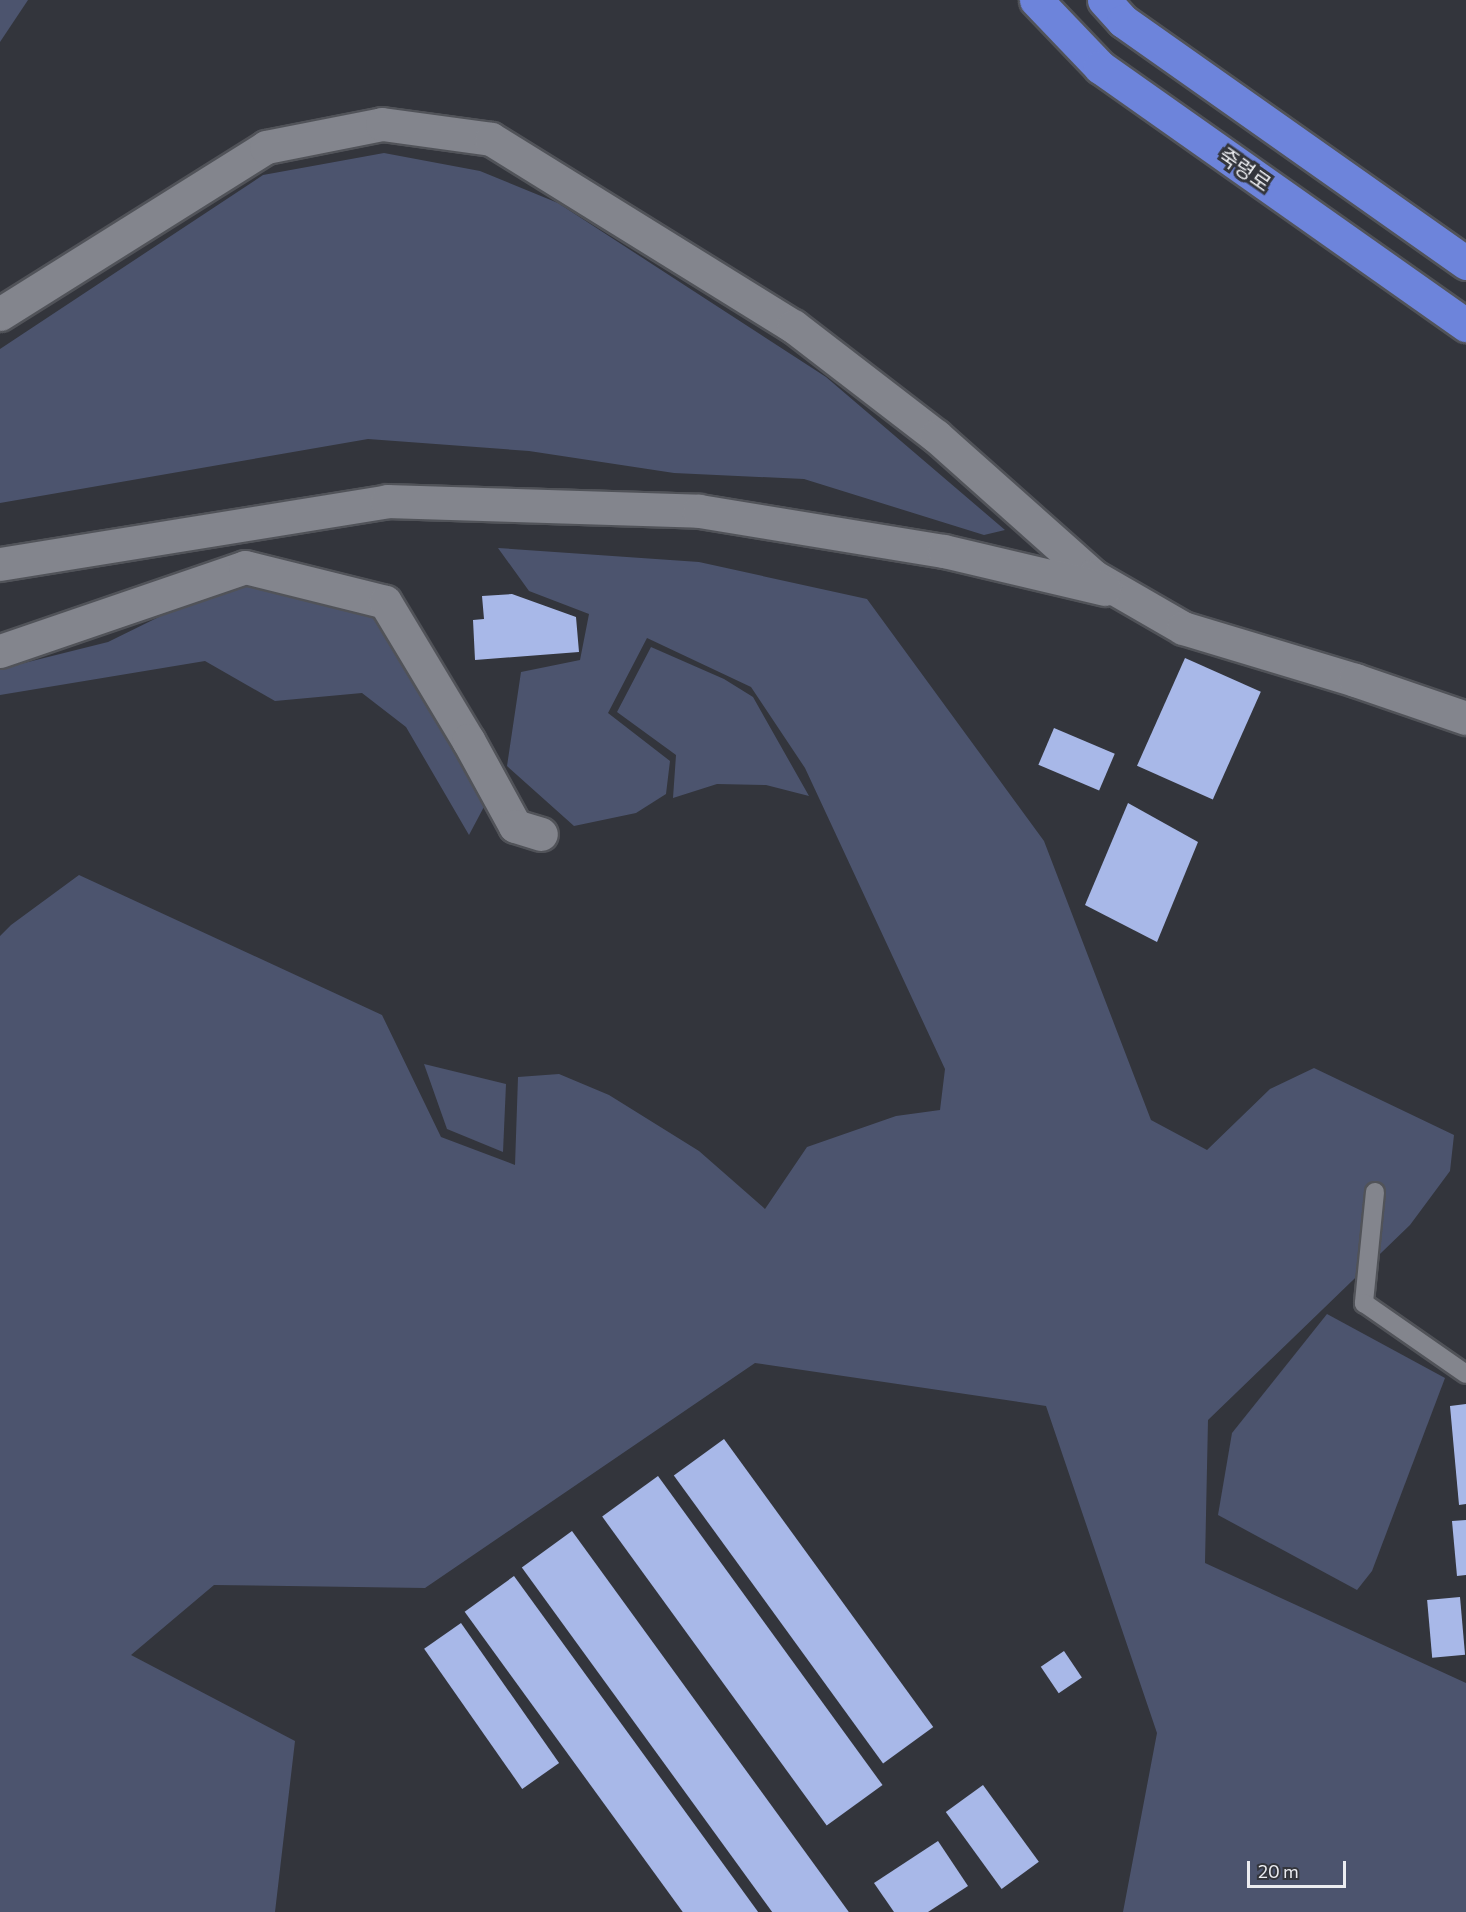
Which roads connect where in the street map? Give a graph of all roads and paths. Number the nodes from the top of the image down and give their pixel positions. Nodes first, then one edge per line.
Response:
1 (1036, 0) edge
2 (1104, 0) edge
3 (1466, 263) edge
4 (0, 314) edge
5 (1466, 325) edge
6 (0, 564) edge
7 (1124, 594) junction
8 (0, 651) edge
9 (1466, 718) edge
10 (541, 834) dead end
11 (1375, 1192) dead end
12 (1466, 1374) edge

1 - 5 highway, 죽령로
2 - 3 highway
4 - 7 street
6 - 7 street
7 - 9 street
8 - 10 street
11 - 12 lane

